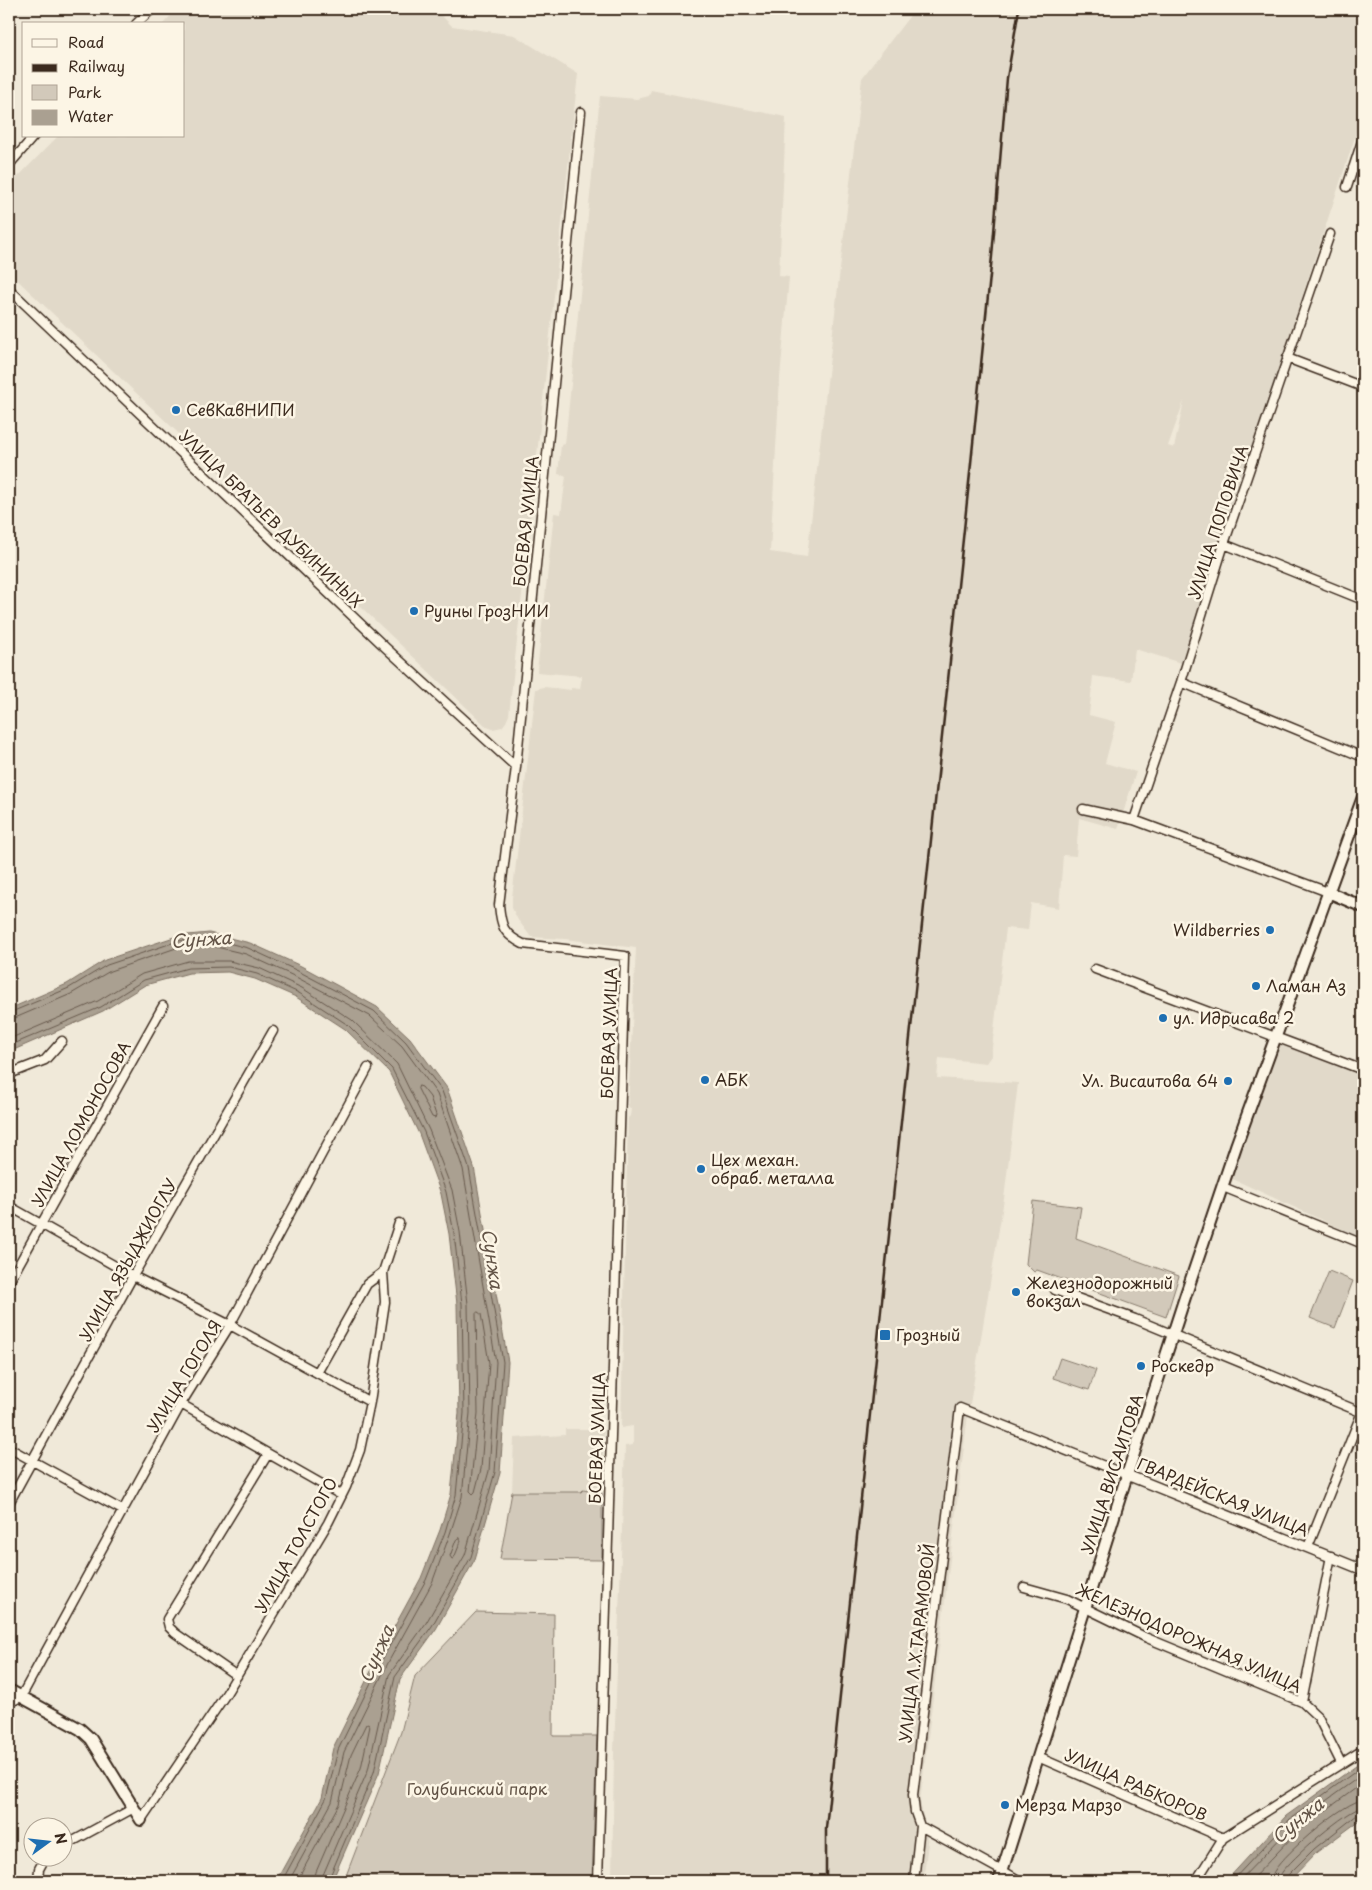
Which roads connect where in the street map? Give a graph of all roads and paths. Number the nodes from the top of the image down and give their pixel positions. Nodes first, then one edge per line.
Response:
1 (152, 9) edge
2 (138, 22) edge
3 (581, 112) dead end
4 (32, 138) edge
5 (1363, 138) edge
6 (9, 165) edge
7 (1353, 168) junction
8 (1363, 171) edge
9 (1347, 187) dead end
10 (1330, 234) dead end
11 (9, 289) edge
12 (1287, 358) junction
13 (1363, 387) edge
14 (1224, 544) junction
15 (1363, 600) edge
16 (1181, 682) junction
17 (1363, 757) edge
18 (516, 767) junction
19 (1363, 797) edge
20 (1082, 809) dead end
21 (1134, 820) junction
22 (1328, 892) junction
23 (1363, 907) edge
24 (1095, 969) dead end
25 (164, 1006) dead end
26 (273, 1031) dead end
27 (1276, 1038) junction
28 (62, 1041) dead end
29 (368, 1068) dead end
30 (1363, 1070) edge
31 (9, 1074) edge
32 (1223, 1187) junction
33 (9, 1206) edge
34 (399, 1223) dead end
35 (41, 1224) junction
36 (1363, 1244) edge
37 (383, 1272) junction
38 (134, 1276) junction
39 (9, 1282) edge
40 (1055, 1290) dead end
41 (230, 1325) junction
42 (1172, 1336) junction
43 (317, 1373) junction
44 (370, 1402) junction
45 (181, 1404) junction
46 (960, 1408) joint
47 (1363, 1412) edge
48 (9, 1448) edge
49 (268, 1454) junction
50 (32, 1461) junction
51 (1127, 1475) junction
52 (341, 1495) junction
53 (9, 1502) edge
54 (122, 1510) junction
55 (1308, 1547) junction
56 (1331, 1556) junction
57 (1363, 1570) edge
58 (1024, 1587) dead end
59 (1085, 1608) junction
60 (237, 1676) junction
61 (9, 1690) edge
62 (21, 1697) junction
63 (1302, 1702) junction
64 (9, 1703) edge
65 (1363, 1750) edge
66 (1038, 1757) junction
67 (1341, 1763) junction
68 (134, 1808) junction
69 (141, 1820) joint
70 (920, 1826) junction
71 (1223, 1838) junction
72 (72, 1842) edge
73 (40, 1868) edge
74 (1000, 1876) edge
75 (38, 1881) edge
76 (598, 1881) edge
77 (914, 1881) edge
78 (1019, 1881) edge
79 (1196, 1881) edge

1 - 2 street
3 - 18 street, БОЕВАЯ УЛИЦА
4 - 6 street
5 - 7 street
7 - 8 street
7 - 9 street
10 - 12 street, УЛИЦА ПОПОВИЧА
11 - 18 street, УЛИЦА БРАТЬЕВ ДУБИНИНЫХ
12 - 13 street
12 - 14 street, УЛИЦА ПОПОВИЧА
14 - 15 street
14 - 16 street, УЛИЦА ПОПОВИЧА
16 - 17 street
16 - 21 street, УЛИЦА ПОПОВИЧА
18 - 76 street, БОЕВАЯ УЛИЦА
19 - 22 main road, УЛИЦА ВИСАИТОВА
20 - 21 street
21 - 22 street
22 - 23 main road
22 - 27 main road, УЛИЦА ВИСАИТОВА
24 - 27 street
25 - 35 street, УЛИЦА ЛОМОНОСОВА
26 - 38 street, УЛИЦА ЯЗЫДЖИОГЛУ
27 - 30 street
27 - 32 main road, УЛИЦА ВИСАИТОВА
28 - 31 street
29 - 41 street, УЛИЦА ГОГОЛЯ
32 - 36 street
32 - 42 main road, УЛИЦА ВИСАИТОВА
33 - 35 street
34 - 37 street, УЛИЦА ТОЛСТОГО
35 - 38 street
35 - 39 street, УЛИЦА ЛОМОНОСОВА
37 - 43 street
37 - 44 street, УЛИЦА ТОЛСТОГО
38 - 41 street
38 - 50 street, УЛИЦА ЯЗЫДЖИОГЛУ
40 - 42 street
41 - 43 street
41 - 45 street, УЛИЦА ГОГОЛЯ
42 - 47 street
42 - 51 main road, УЛИЦА ВИСАИТОВА
43 - 44 street
44 - 52 street, УЛИЦА ТОЛСТОГО
45 - 49 street
45 - 54 street, УЛИЦА ГОГОЛЯ
46 - 51 street, ГВАРДЕЙСКАЯ УЛИЦА
46 - 70 street, УЛИЦА Л.Х.ТАРАМОВОЙ
47 - 55 street
48 - 50 street
49 - 52 street
49 - 60 street
50 - 53 street, УЛИЦА ЯЗЫДЖИОГЛУ
50 - 54 street
51 - 55 street, ГВАРДЕЙСКАЯ УЛИЦА
51 - 59 main road, УЛИЦА ВИСАИТОВА
52 - 60 street, УЛИЦА ТОЛСТОГО
54 - 62 street, УЛИЦА ГОГОЛЯ
55 - 56 street, ГВАРДЕЙСКАЯ УЛИЦА
56 - 57 street, ГВАРДЕЙСКАЯ УЛИЦА
56 - 63 street
58 - 59 street, ЖЕЛЕЗНОДОРОЖНАЯ УЛИЦА
59 - 63 street, ЖЕЛЕЗНОДОРОЖНАЯ УЛИЦА
59 - 66 main road, УЛИЦА ВИСАИТОВА
60 - 69 street, УЛИЦА ТОЛСТОГО
61 - 62 main road
62 - 64 street
62 - 68 main road
63 - 67 street, ЖЕЛЕЗНОДОРОЖНАЯ УЛИЦА
65 - 67 street
66 - 71 street, УЛИЦА РАБКОРОВ
66 - 74 main road, УЛИЦА ВИСАИТОВА
67 - 71 street
68 - 69 main road
68 - 72 street
70 - 74 street
70 - 77 street, УЛИЦА Л.Х.ТАРАМОВОЙ
71 - 79 street
73 - 75 street
74 - 78 street

